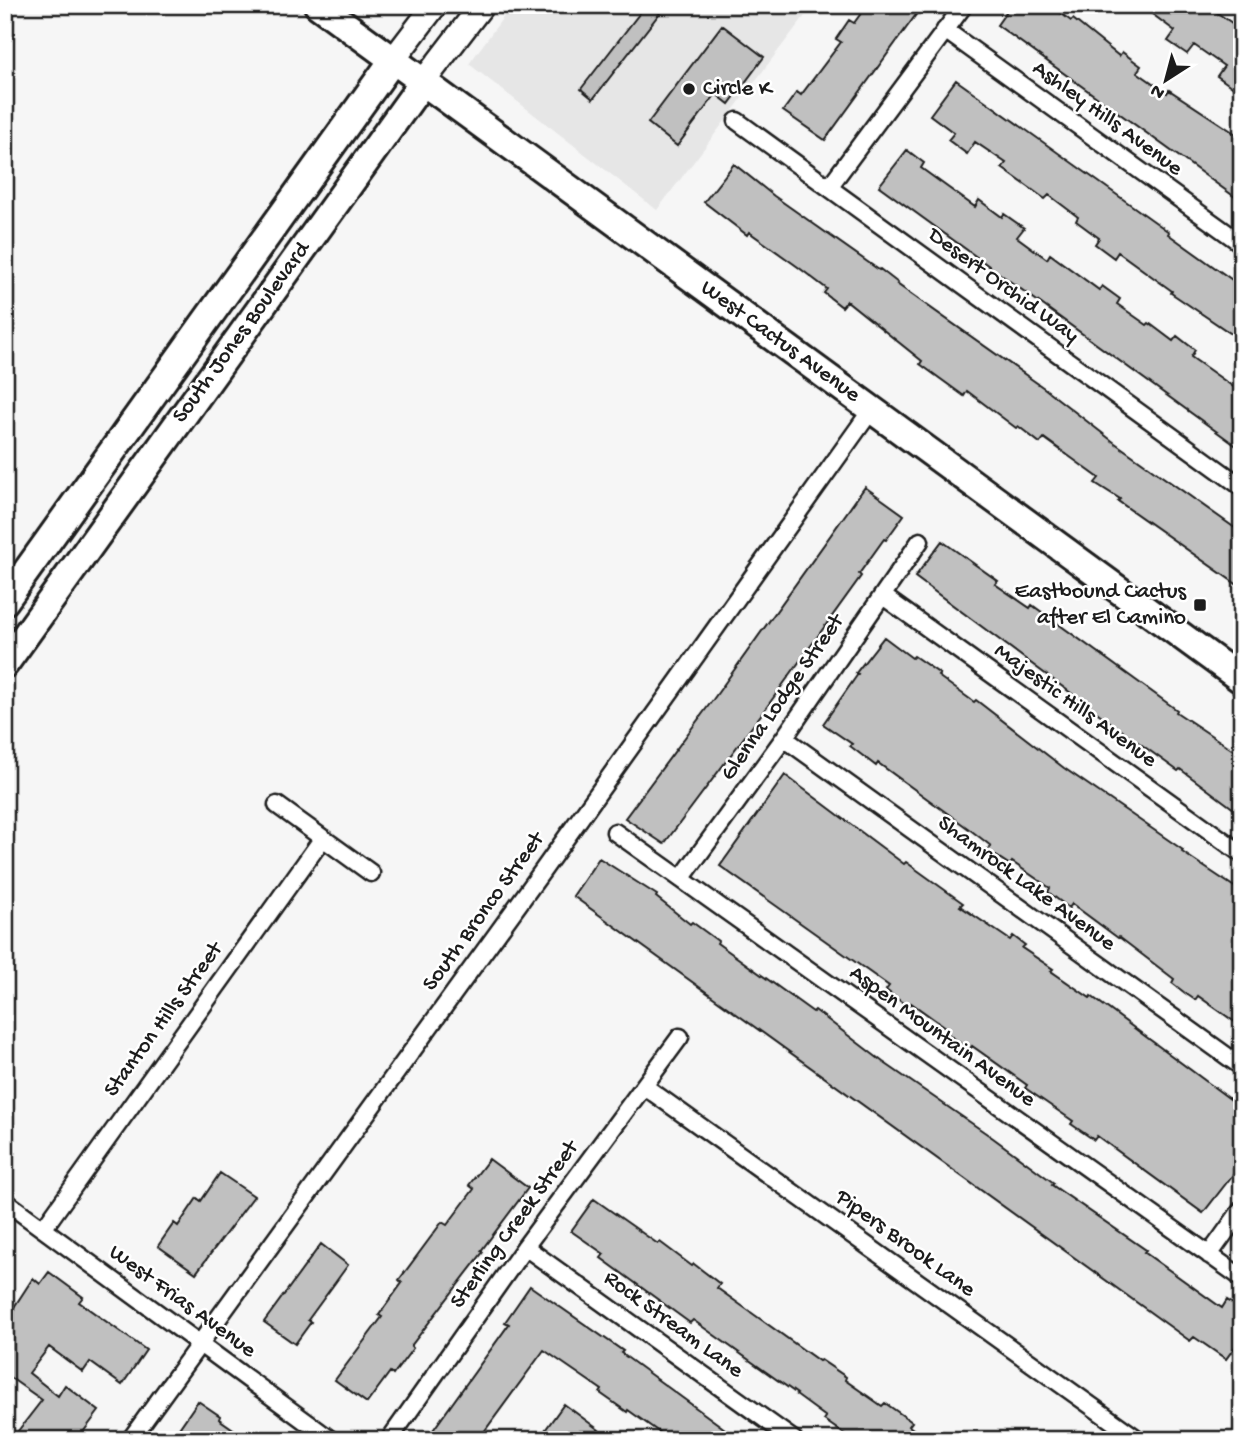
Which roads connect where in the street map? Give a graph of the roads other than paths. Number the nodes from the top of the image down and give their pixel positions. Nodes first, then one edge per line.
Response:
1 (318, 5) edge
2 (435, 5) edge
3 (482, 5) edge
4 (964, 5) edge
5 (945, 30) junction
6 (393, 60) junction
7 (423, 82) junction
8 (737, 121) dead end
9 (829, 187) junction
10 (1242, 244) edge
11 (873, 409) junction
12 (1242, 487) edge
13 (920, 541) dead end
14 (883, 596) junction
15 (5, 601) edge
16 (5, 664) edge
17 (1242, 680) edge
18 (784, 738) junction
19 (277, 805) dead end
20 (615, 832) dead end
21 (323, 838) junction
22 (1242, 854) edge
23 (371, 873) dead end
24 (681, 878) junction
25 (680, 1037) dead end
26 (1242, 1067) edge
27 (644, 1086) junction
28 (5, 1201) edge
29 (1242, 1209) edge
30 (43, 1229) junction
31 (525, 1247) junction
32 (1209, 1255) junction
33 (1242, 1278) edge
34 (200, 1343) junction
35 (130, 1440) edge
36 (331, 1440) edge
37 (389, 1440) edge
38 (794, 1440) edge
39 (1139, 1440) edge

1 - 6 main road, West Cactus Avenue
2 - 6 main road, South Jones Boulevard
3 - 7 main road, South Jones Boulevard
4 - 5 street
5 - 9 street
5 - 10 street, Ashley Hills Avenue
6 - 7 main road, West Cactus Avenue
6 - 15 main road, South Jones Boulevard
7 - 11 main road, West Cactus Avenue
7 - 16 main road, South Jones Boulevard
8 - 9 street, Desert Orchid Way
9 - 12 street, Desert Orchid Way
11 - 17 main road, West Cactus Avenue
11 - 34 street, South Bronco Street
13 - 14 street, Glenna Lodge Street
14 - 18 street, Glenna Lodge Street
14 - 22 street, Majestic Hills Avenue
18 - 24 street, Glenna Lodge Street
18 - 26 street, Shamrock Lake Avenue
19 - 21 street
20 - 24 street, Aspen Mountain Avenue
21 - 23 street
21 - 30 street, Stanton Hills Street
24 - 32 street, Aspen Mountain Avenue
25 - 27 street, Sterling Creek Street
27 - 31 street, Sterling Creek Street
27 - 39 street, Pipers Brook Lane
28 - 30 street, West Frias Avenue
29 - 32 street
30 - 34 street, West Frias Avenue
31 - 37 street, Sterling Creek Street
31 - 38 street, Rock Stream Lane
32 - 33 street, Aspen Mountain Avenue
34 - 35 street, South Bronco Street
34 - 36 street, West Frias Avenue

